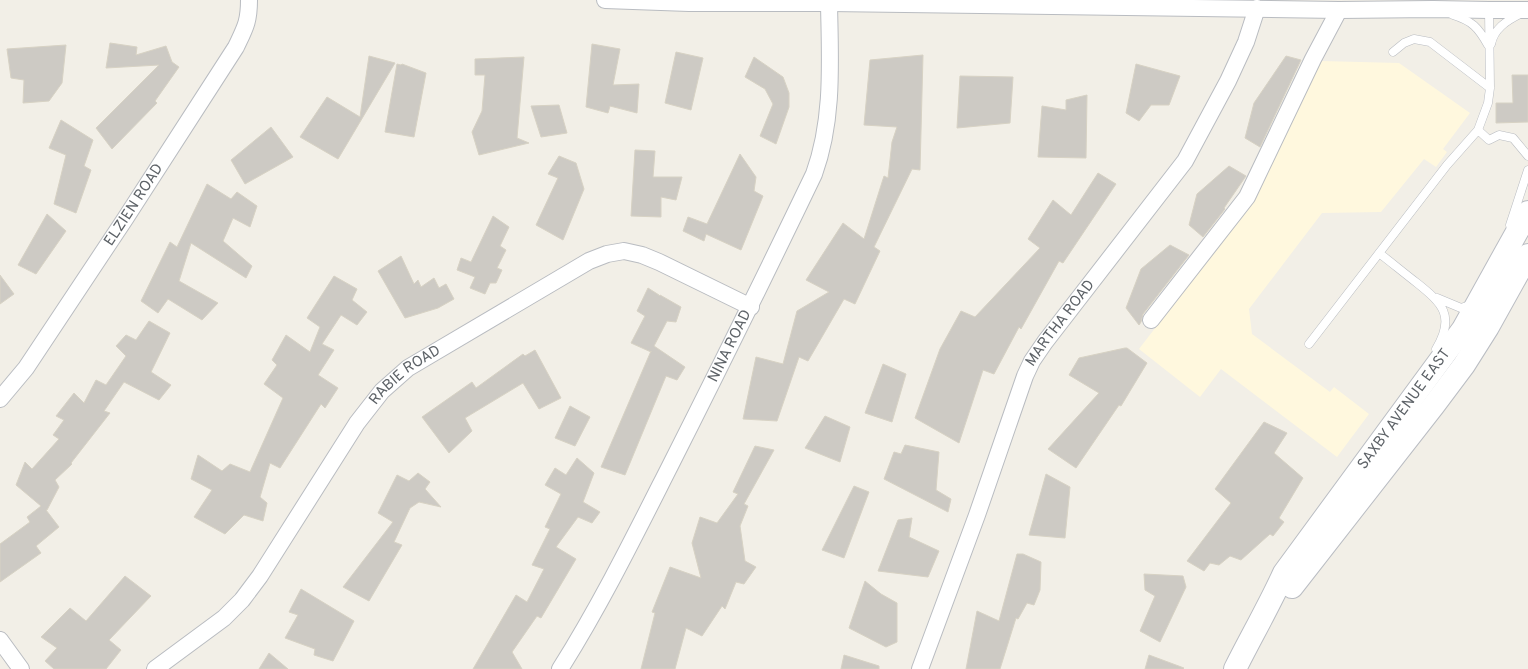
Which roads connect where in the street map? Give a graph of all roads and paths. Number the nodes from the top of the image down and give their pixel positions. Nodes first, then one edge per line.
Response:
1 (249, 0) edge
2 (605, 0) edge
3 (829, 3) junction
4 (1491, 7) edge
5 (1257, 8) junction
6 (1433, 9) junction
7 (1339, 10) junction
8 (1528, 10) edge
9 (1489, 50) junction
10 (1393, 52) dead end
11 (1490, 88) junction
12 (1478, 130) junction
13 (1528, 156) edge
14 (1528, 170) edge
15 (1528, 212) edge
16 (1379, 254) junction
17 (1517, 254) edge
18 (1435, 297) junction
19 (1481, 298) junction
20 (751, 307) junction
21 (1151, 320) dead end
22 (1309, 344) dead end
23 (1431, 356) dead end
24 (1426, 364) dead end
25 (0, 399) edge
26 (1388, 432) junction
27 (1272, 600) junction
28 (0, 640) edge
29 (21, 669) edge
30 (155, 669) edge
31 (560, 669) edge
32 (920, 669) edge
33 (1235, 669) edge

1 - 25 street, ELZIEN ROAD
2 - 3 street
3 - 5 street
3 - 20 street, NINA ROAD
4 - 6 street
4 - 8 street
4 - 9 lane
5 - 7 street
5 - 32 street, MARTHA ROAD
6 - 7 street
6 - 9 lane
7 - 21 street
8 - 9 lane
9 - 11 lane
10 - 11 lane
11 - 12 lane
12 - 13 lane
12 - 16 lane
14 - 17 lane
15 - 17 street, SAXBY AVENUE EAST
16 - 18 lane
16 - 22 lane
17 - 19 street, SAXBY AVENUE EAST
17 - 27 street, SAXBY AVENUE EAST
18 - 19 lane
18 - 23 lane
19 - 26 street, SAXBY AVENUE EAST
20 - 30 street, RABIE ROAD
20 - 31 street, NINA ROAD
24 - 26 lane
26 - 27 street, SAXBY AVENUE EAST
27 - 33 street, SAXBY AVENUE EAST
28 - 29 street

